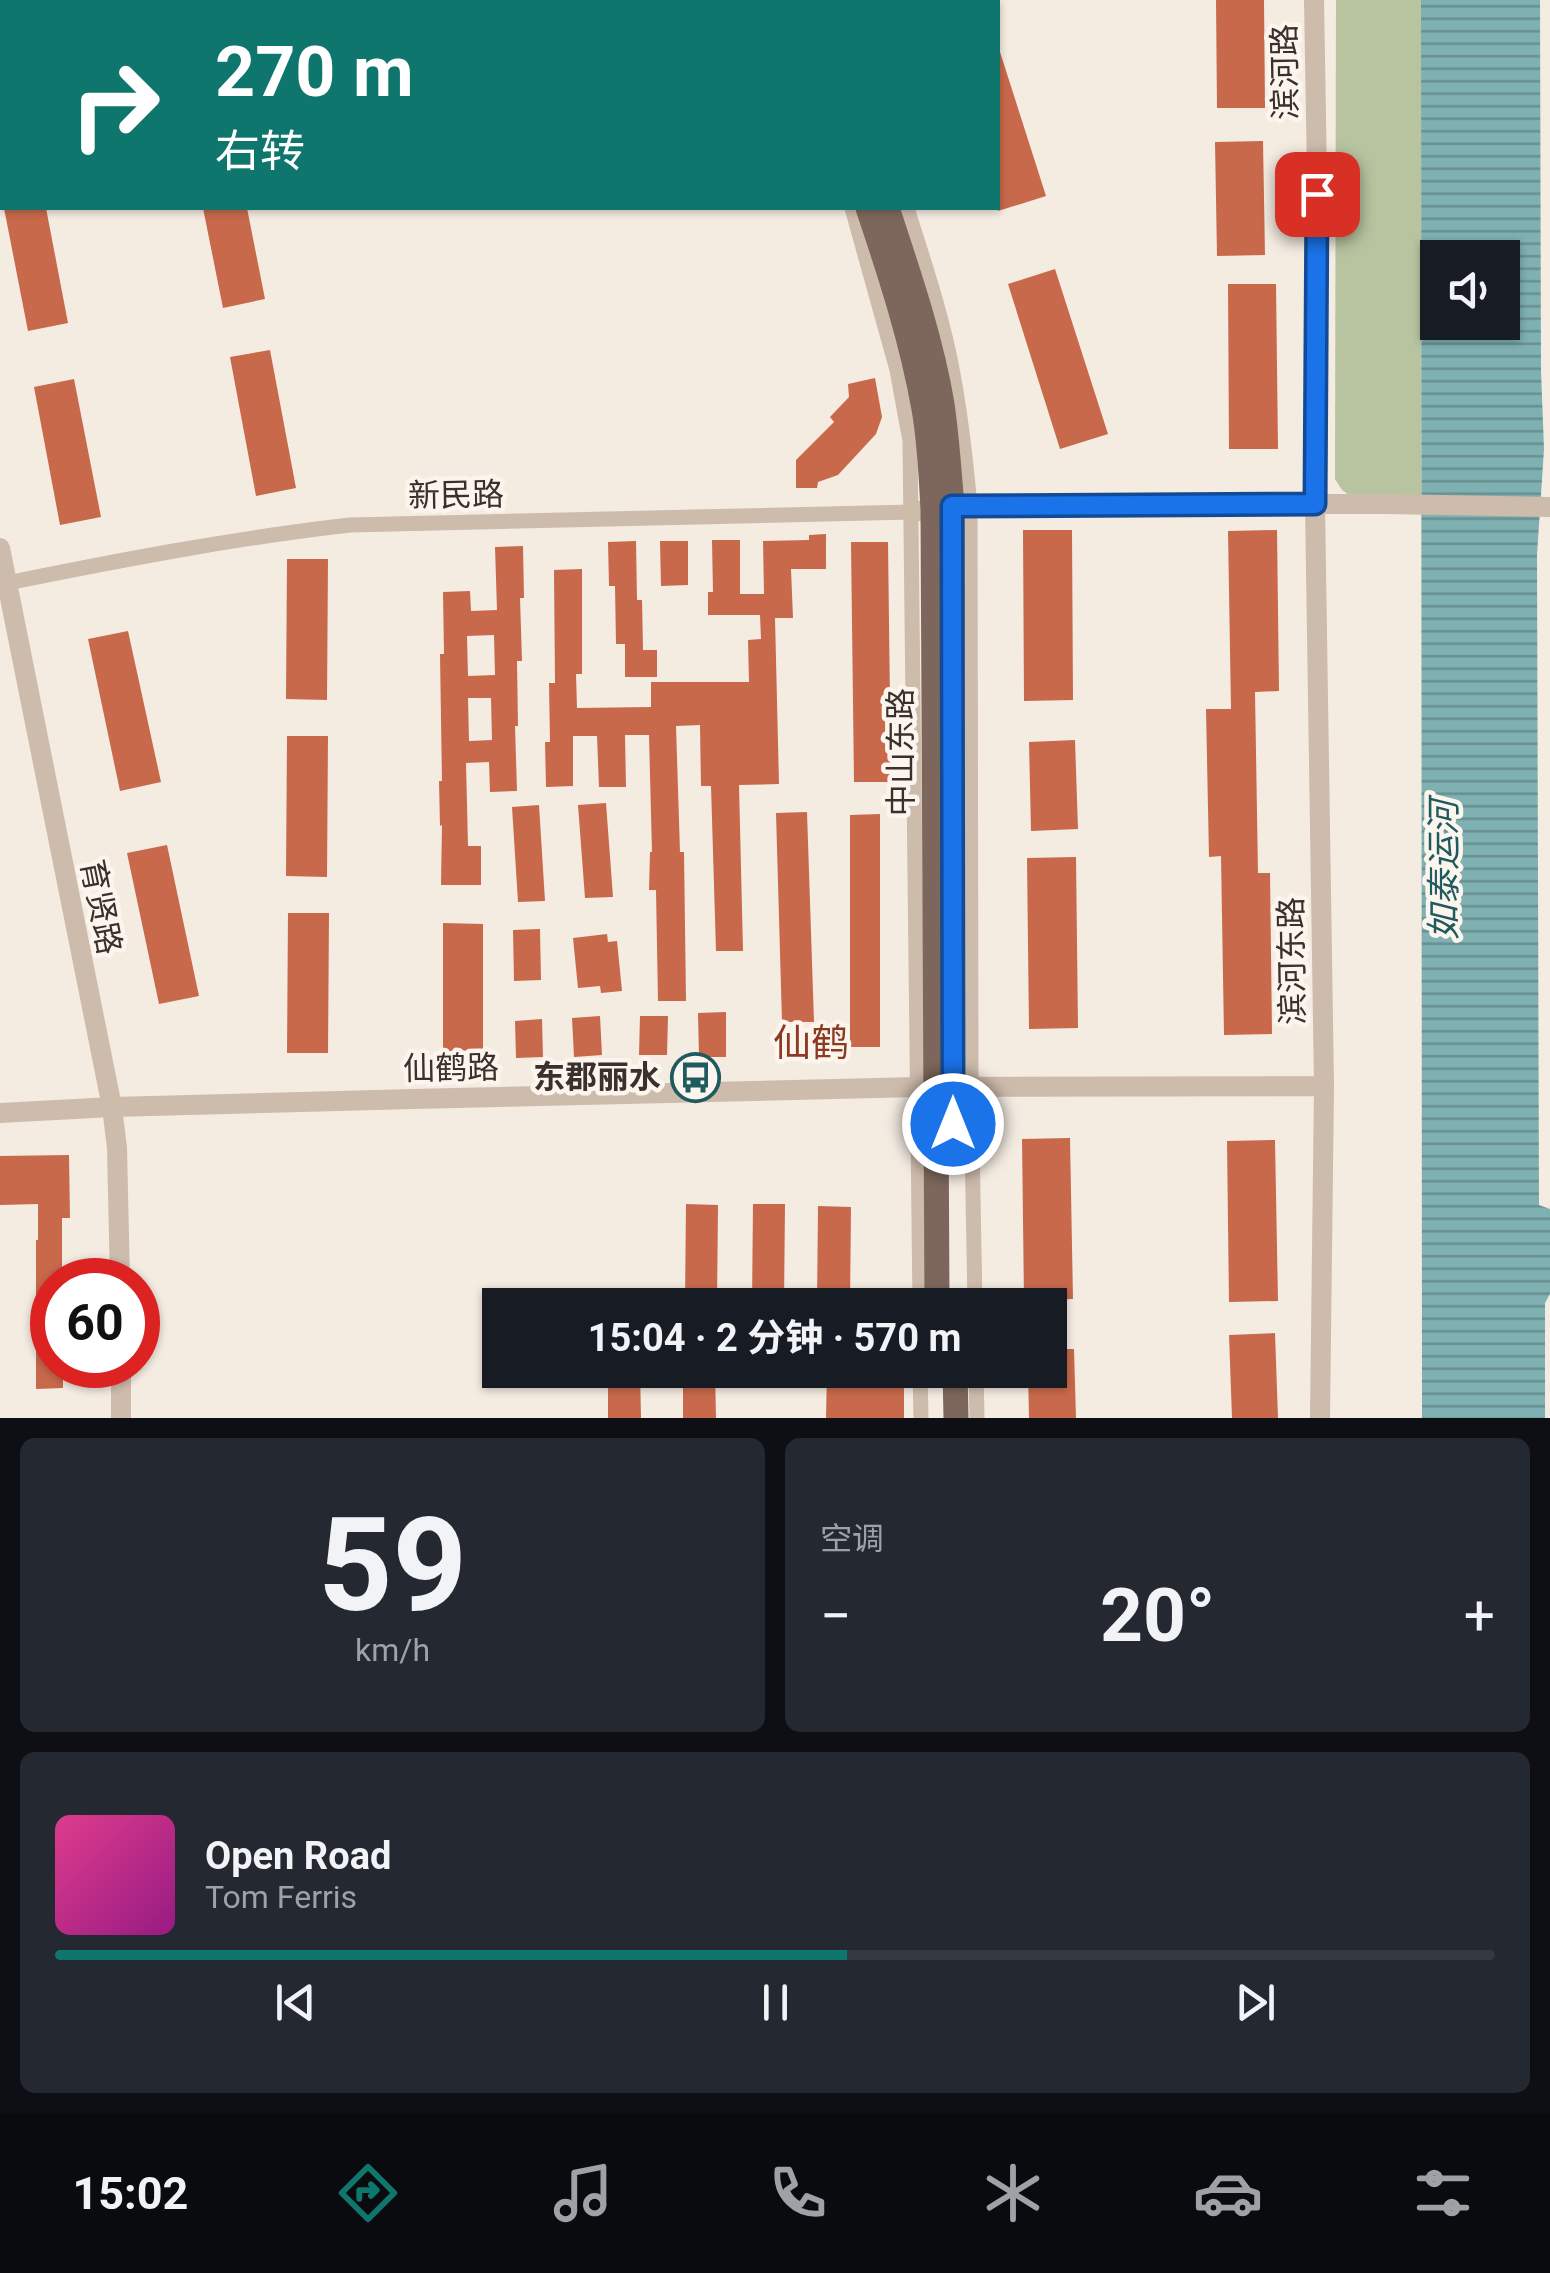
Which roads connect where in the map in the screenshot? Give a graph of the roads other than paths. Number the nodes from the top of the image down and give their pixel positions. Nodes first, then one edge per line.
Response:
1 (1314, 0) edge
2 (853, 210) edge
3 (869, 210) edge
4 (889, 210) edge
5 (908, 210) edge
6 (1315, 504) junction
7 (1550, 506) edge
8 (941, 508) junction
9 (0, 548) edge
10 (7, 583) junction
11 (1324, 1086) junction
12 (944, 1087) junction
13 (112, 1107) junction
14 (0, 1113) edge
15 (120, 1258) edge
16 (922, 1288) edge
17 (938, 1288) edge
18 (954, 1288) edge
19 (973, 1288) edge
20 (120, 1388) edge
21 (920, 1388) edge
22 (938, 1388) edge
23 (955, 1388) edge
24 (976, 1388) edge
25 (121, 1418) edge
26 (920, 1418) edge
27 (938, 1418) edge
28 (956, 1418) edge
29 (977, 1418) edge
30 (1320, 1418) edge

1 - 6 street, 滨河路
2 - 8 street
3 - 8 main road, 中山东路
4 - 8 main road, 中山东路
5 - 8 street
6 - 7 street
6 - 8 street
6 - 11 street, 滨河东路
8 - 10 street, 新民路
8 - 12 main road, 中山东路
8 - 12 street
9 - 10 street, 育贤路
10 - 13 street, 育贤路
11 - 12 street, 仙鹤路
11 - 30 street, 滨河东路
12 - 13 street, 仙鹤路
12 - 16 street
12 - 17 main road, 中山东路
12 - 18 main road, 中山东路
12 - 19 street
13 - 14 street, 仙鹤路
13 - 15 street, 育贤路
20 - 25 street
21 - 26 street
22 - 27 main road
23 - 28 main road
24 - 29 street

